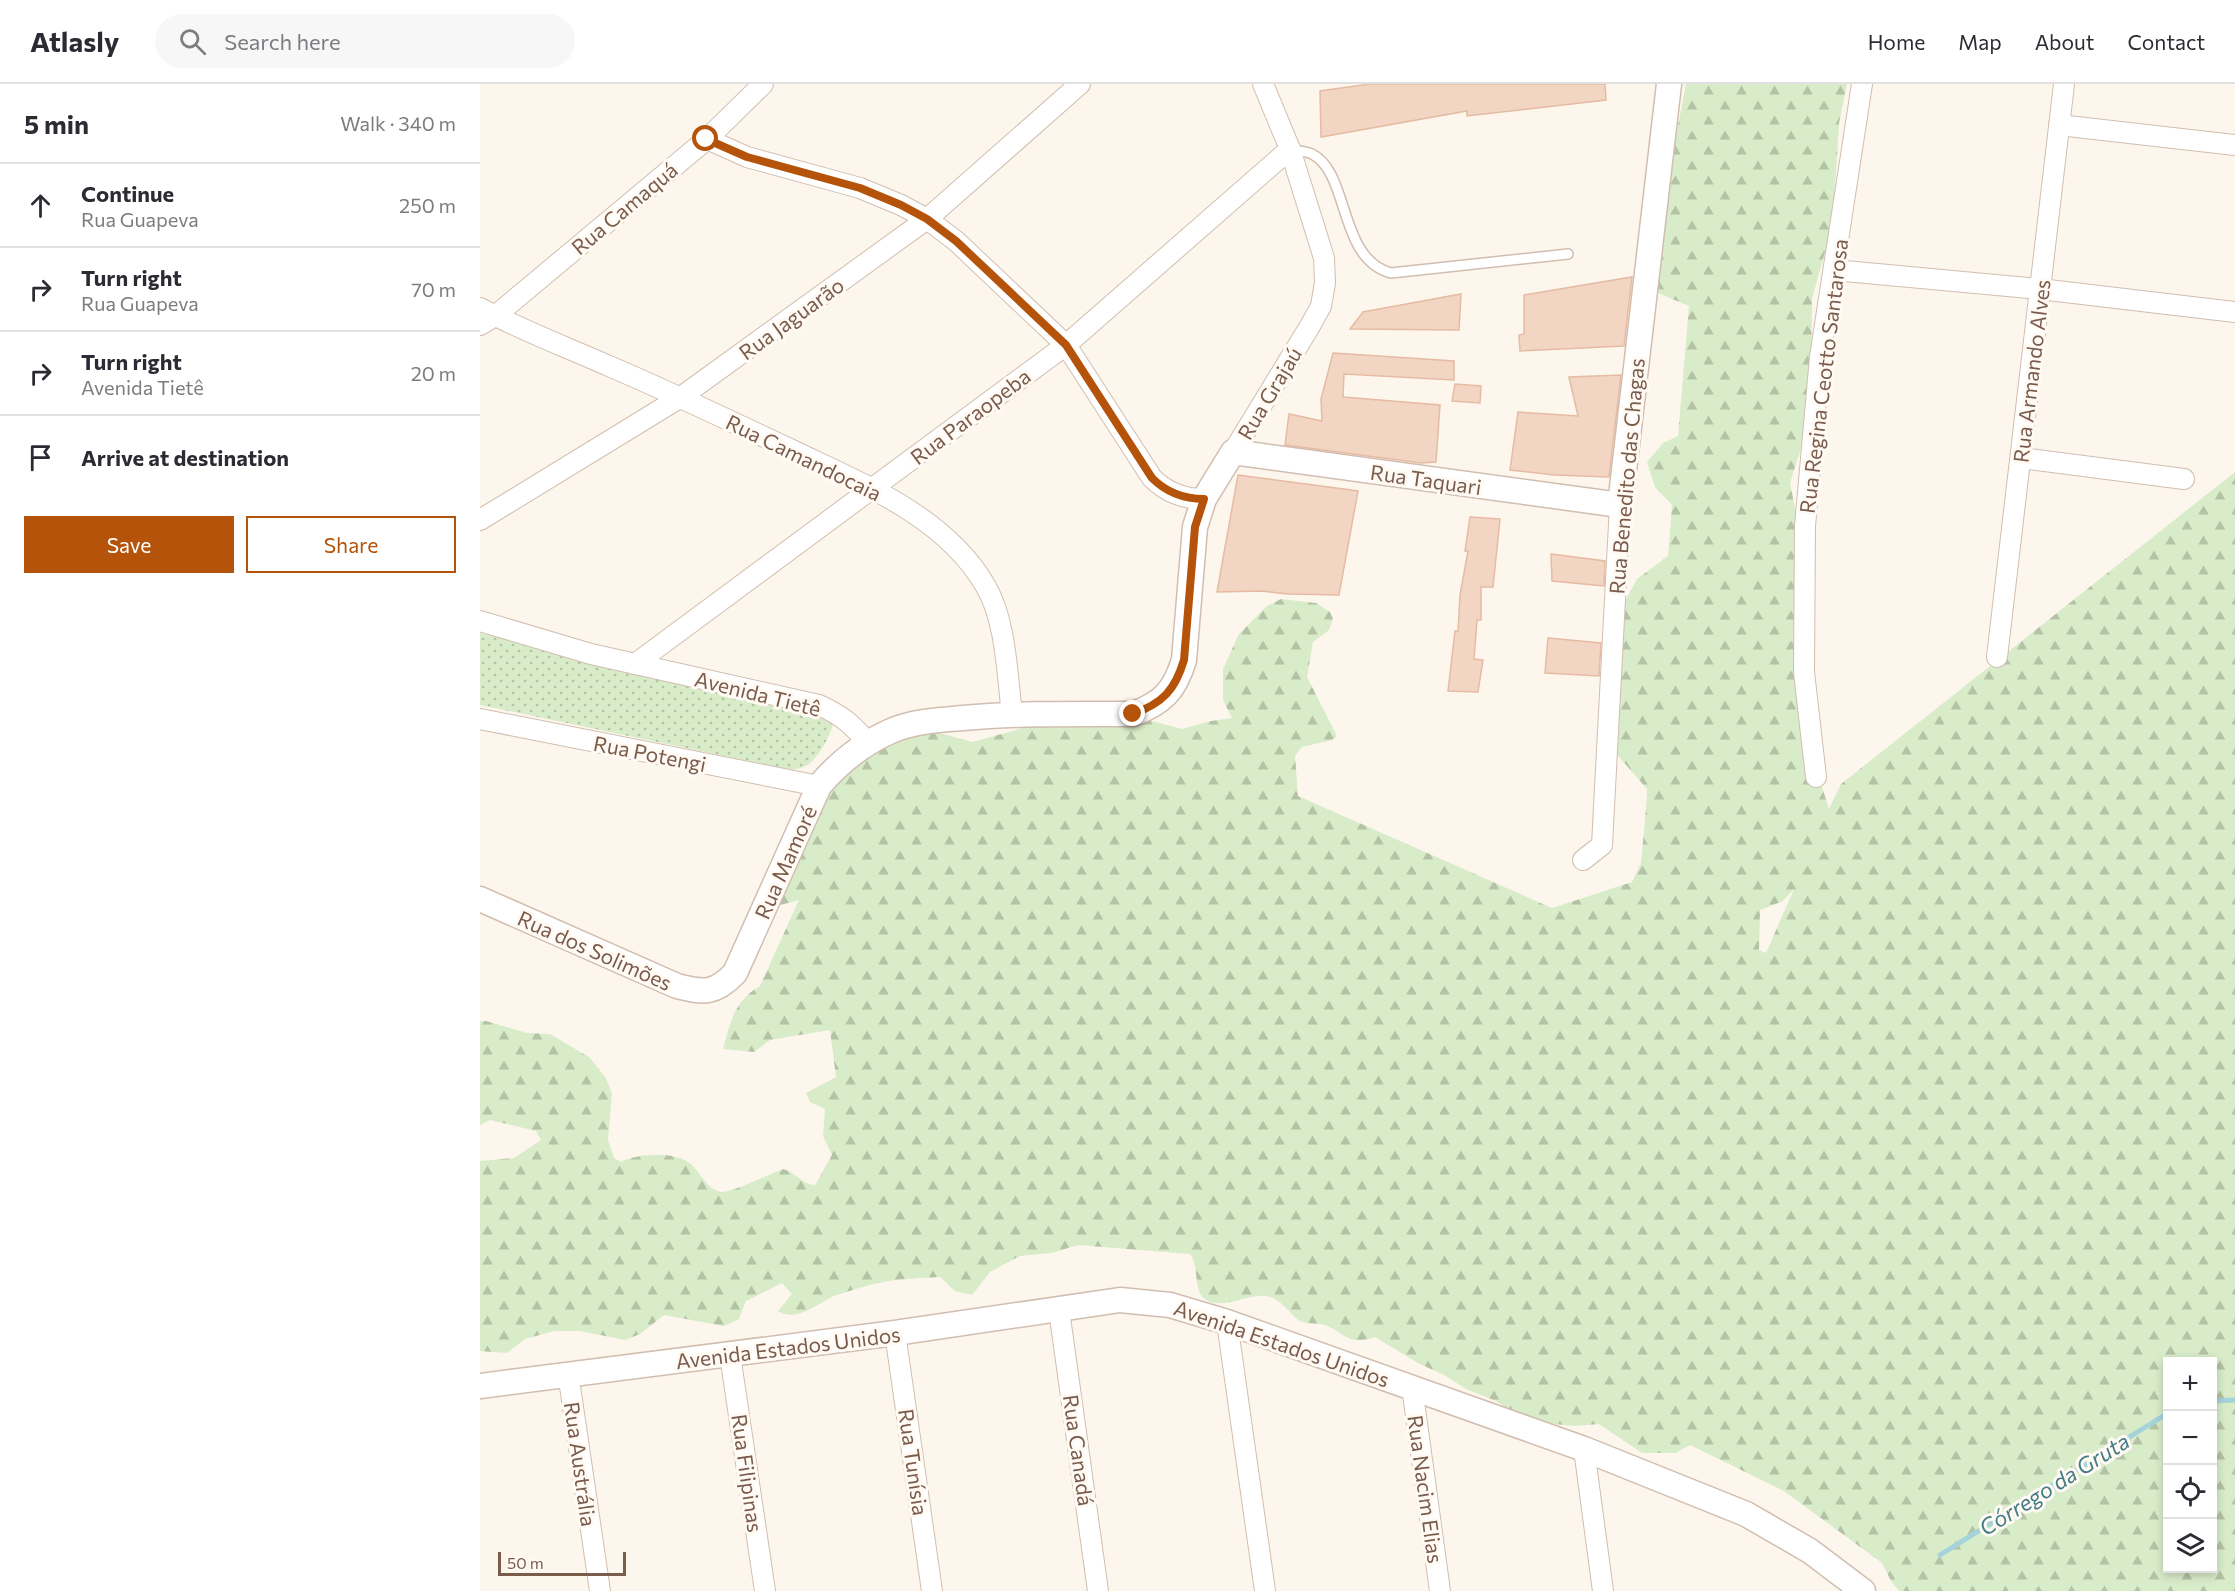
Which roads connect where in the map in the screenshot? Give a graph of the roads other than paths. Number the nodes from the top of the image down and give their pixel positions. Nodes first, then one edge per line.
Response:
1 (763, 84) edge
2 (1080, 84) edge
3 (1263, 84) edge
4 (1669, 84) edge
5 (1862, 84) edge
6 (2064, 84) edge
7 (2059, 125) junction
8 (706, 139) junction
9 (2235, 145) edge
10 (1290, 149) junction
11 (927, 219) junction
12 (1568, 254) dead end
13 (1834, 270) junction
14 (2040, 289) junction
15 (2235, 312) edge
16 (485, 316) edge
17 (1066, 345) junction
18 (681, 397) junction
19 (1233, 452) junction
20 (2021, 458) junction
21 (2184, 479) dead end
22 (873, 489) junction
23 (1204, 499) junction
24 (1620, 505) junction
25 (480, 520) edge
26 (480, 621) edge
27 (1997, 657) dead end
28 (635, 664) junction
29 (1012, 714) junction
30 (480, 719) edge
31 (867, 742) junction
32 (1816, 777) dead end
33 (819, 786) junction
34 (1583, 860) dead end
35 (480, 899) edge
36 (713, 990) joint
37 (1059, 1310) junction
38 (1227, 1322) junction
39 (895, 1333) junction
40 (730, 1355) junction
41 (568, 1373) junction
42 (480, 1386) edge
43 (1412, 1387) junction
44 (1584, 1449) junction
45 (600, 1591) edge
46 (765, 1591) edge
47 (932, 1591) edge
48 (1098, 1591) edge
49 (1265, 1591) edge
50 (1440, 1591) edge
51 (1603, 1591) edge
52 (1863, 1591) edge

1 - 8 street, Rua Camaquá
2 - 11 street, Rua Jaguarão
3 - 10 street, Rua Grajaú
4 - 24 street, Rua Benedito das Chagas
5 - 13 street, Rua Regina Ceotto Santarosa
6 - 7 street, Rua Armando Alves
7 - 9 street
7 - 14 street, Rua Armando Alves
8 - 11 street
8 - 16 street, Rua Camaquá
10 - 12 lane
10 - 17 street, Rua Paraopeba
10 - 19 street, Rua Grajaú
11 - 17 street
11 - 18 street, Rua Jaguarão
13 - 14 street
13 - 32 street, Rua Regina Ceotto Santarosa
14 - 15 street
14 - 20 street, Rua Armando Alves
16 - 18 street, Rua Camandocaia
17 - 22 street, Rua Paraopeba
17 - 23 street
18 - 22 street, Rua Camandocaia
18 - 25 street, Rua Jaguarão
19 - 23 street, Rua Grajaú
19 - 24 street, Rua Taquari
20 - 21 street
20 - 27 street, Rua Armando Alves
22 - 28 street, Rua Paraopeba
22 - 29 street, Rua Camandocaia
23 - 29 street, Rua Grajaú
24 - 34 street, Rua Benedito das Chagas
26 - 28 street, Avenida Tietê
28 - 31 street, Avenida Tietê
29 - 31 street
30 - 33 street, Rua Potengi
31 - 33 street, Rua Mamoré
33 - 36 street, Rua Mamoré
35 - 36 street, Rua dos Solimões
37 - 38 street, Avenida Estados Unidos
37 - 39 street, Avenida Estados Unidos
37 - 48 street, Rua Canadá
38 - 43 street, Avenida Estados Unidos
38 - 49 street
39 - 40 street, Avenida Estados Unidos
39 - 47 street, Rua Tunísia
40 - 41 street, Avenida Estados Unidos
40 - 46 street, Rua Filipinas
41 - 42 street, Avenida Estados Unidos
41 - 45 street, Rua Austrália
43 - 44 street, Avenida Estados Unidos
43 - 50 street, Rua Nacim Elias
44 - 51 street
44 - 52 street, Avenida Estados Unidos

